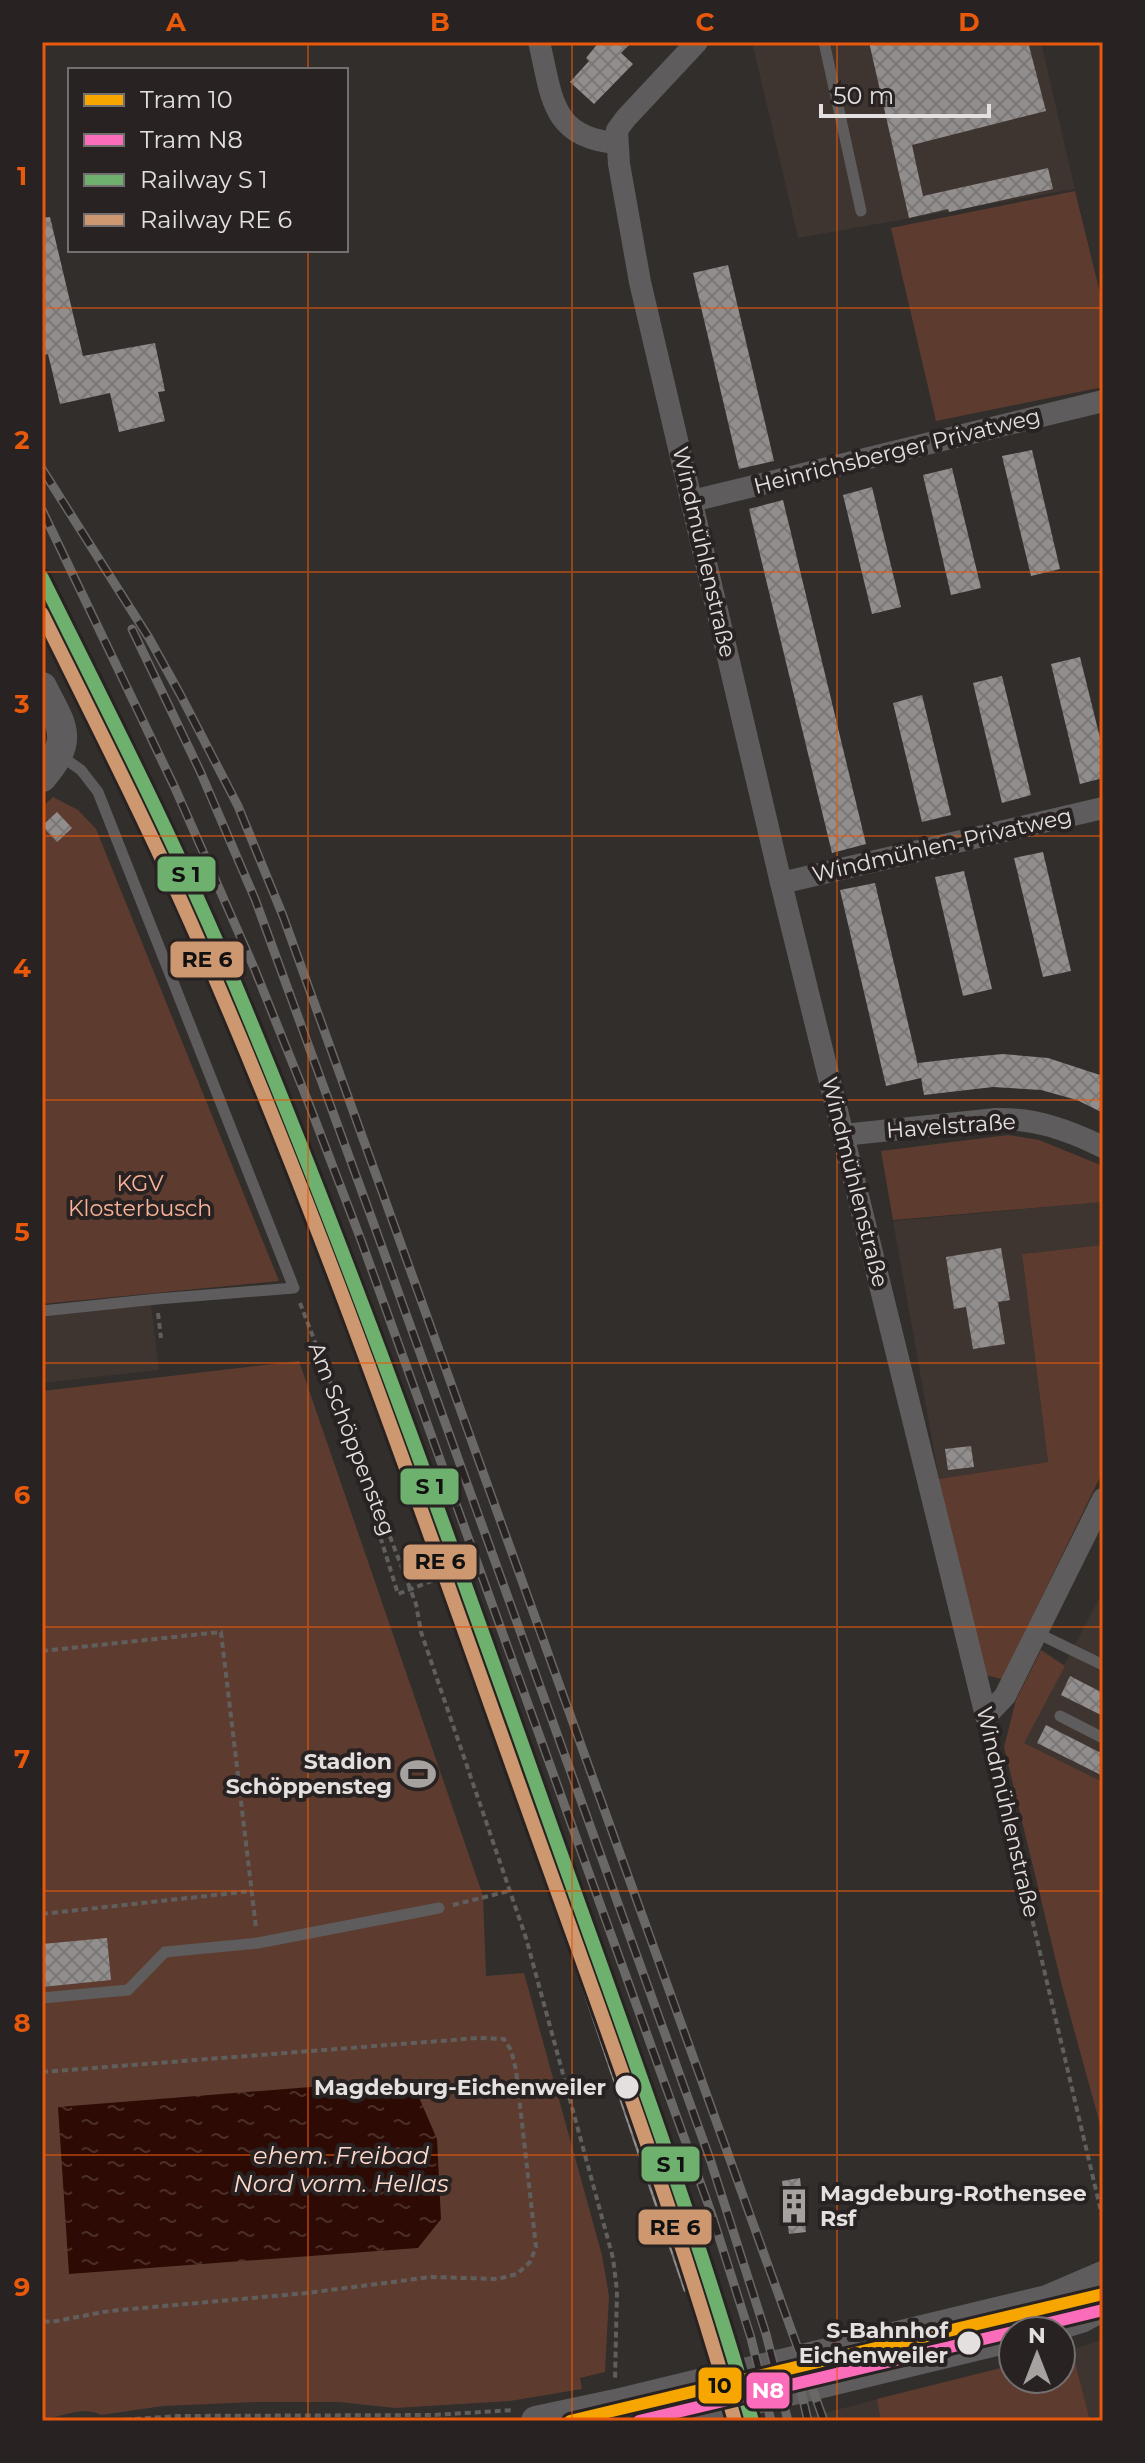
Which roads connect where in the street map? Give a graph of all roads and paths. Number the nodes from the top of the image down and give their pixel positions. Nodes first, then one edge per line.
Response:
1 (539, 42) edge
2 (697, 42) edge
3 (824, 42) edge
4 (617, 143) junction
5 (861, 211) dead end
6 (1103, 401) edge
7 (692, 501) junction
8 (42, 687) edge
9 (50, 766) edge
10 (1103, 808) edge
11 (781, 883) junction
12 (843, 1135) junction
13 (1103, 1147) edge
14 (294, 1288) junction
15 (157, 1299) junction
16 (42, 1311) edge
17 (161, 1338) dead end
18 (1103, 1499) edge
19 (376, 1502) junction
20 (1035, 1632) junction
21 (471, 1647) dead end
22 (42, 1651) edge
23 (1103, 1665) edge
24 (986, 1716) junction
25 (1060, 1716) dead end
26 (1103, 1738) edge
27 (252, 1891) junction
28 (509, 1891) junction
29 (439, 1908) joint
30 (42, 1914) edge
31 (258, 1943) junction
32 (42, 1998) edge
33 (42, 2072) edge
34 (1103, 2220) edge
35 (693, 2283) dead end
36 (1100, 2293) edge
37 (1077, 2319) edge
38 (42, 2321) edge
39 (997, 2340) edge
40 (714, 2348) dead end
41 (615, 2388) dead end
42 (660, 2408) edge
43 (335, 2413) junction
44 (529, 2415) edge
45 (178, 2418) edge
46 (105, 2421) edge
47 (335, 2421) edge

1 - 4 street
2 - 4 street
3 - 5 lane
4 - 7 street, Windmühlenstraße
6 - 7 street, Heinrichsberger Privatweg
7 - 11 street, Windmühlenstraße
8 - 9 main road
9 - 14 lane
10 - 11 street, Windmühlen-Privatweg
11 - 12 street, Windmühlenstraße
12 - 13 street, Havelstraße
12 - 24 street, Windmühlenstraße
14 - 15 lane
14 - 19 path, Am Schöppensteg
15 - 16 lane
15 - 17 path
18 - 20 street
19 - 21 path
19 - 28 path, Am Schöppensteg
20 - 23 lane
20 - 24 street
22 - 27 path
24 - 34 path, Windmühlenstraße
25 - 26 lane
27 - 30 path
27 - 31 path
28 - 29 path
28 - 41 path, Am Schöppensteg
29 - 31 lane
31 - 32 lane
33 - 38 path
35 - 40 path
36 - 37 main road
36 - 42 main road
39 - 42 main road
42 - 44 main road
43 - 44 path
43 - 45 path
43 - 47 path
45 - 46 path

